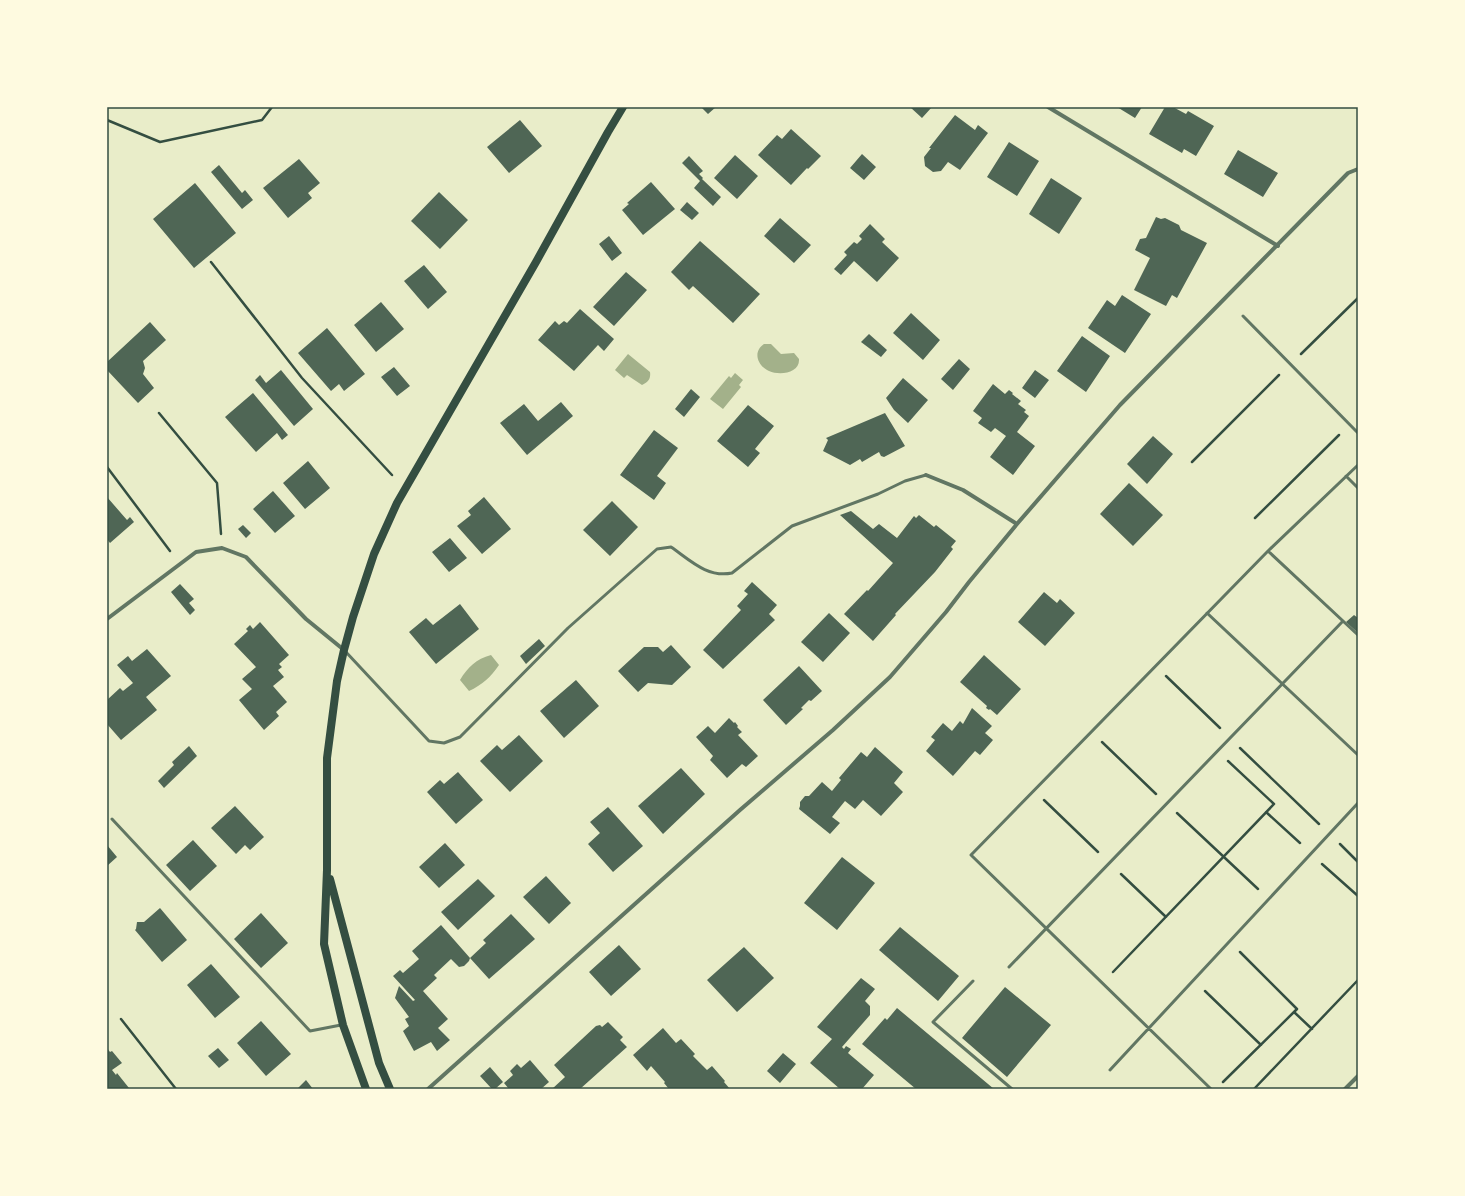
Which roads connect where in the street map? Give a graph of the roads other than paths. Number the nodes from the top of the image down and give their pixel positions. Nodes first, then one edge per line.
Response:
1 (623, 107) edge
2 (1048, 107) edge
3 (1358, 169) edge
4 (1278, 246) junction
5 (1243, 316) dead end
6 (1358, 433) edge
7 (1358, 465) edge
8 (926, 475) joint
9 (1346, 476) junction
10 (1358, 488) edge
11 (1017, 524) junction
12 (1268, 551) junction
13 (1207, 613) junction
14 (107, 619) edge
15 (1343, 621) junction
16 (1358, 635) edge
17 (344, 650) junction
18 (1282, 684) junction
19 (1358, 756) edge
20 (1358, 803) edge
21 (112, 819) dead end
22 (327, 870) junction
23 (1046, 929) junction
24 (1009, 967) dead end
25 (973, 981) dead end
26 (344, 1025) junction
27 (1149, 1029) junction
28 (1110, 1070) dead end
29 (1358, 1076) edge
30 (366, 1089) edge
31 (390, 1089) edge
32 (428, 1089) edge
33 (1012, 1089) edge
34 (1211, 1089) edge
35 (1345, 1089) edge

1 - 17 main road
2 - 4 street
3 - 4 street
4 - 11 street
5 - 6 lane
7 - 9 lane
8 - 11 street
8 - 17 lane
9 - 10 lane
9 - 12 lane
11 - 32 street
12 - 13 lane
12 - 15 lane
13 - 18 lane
13 - 23 lane
14 - 17 street
15 - 16 lane
15 - 18 lane
17 - 22 main road
18 - 19 lane
18 - 23 lane
20 - 27 lane
21 - 26 lane
22 - 26 main road
22 - 31 main road
23 - 24 lane
23 - 27 lane
25 - 33 lane
26 - 30 main road
27 - 28 lane
27 - 34 lane
29 - 35 street

